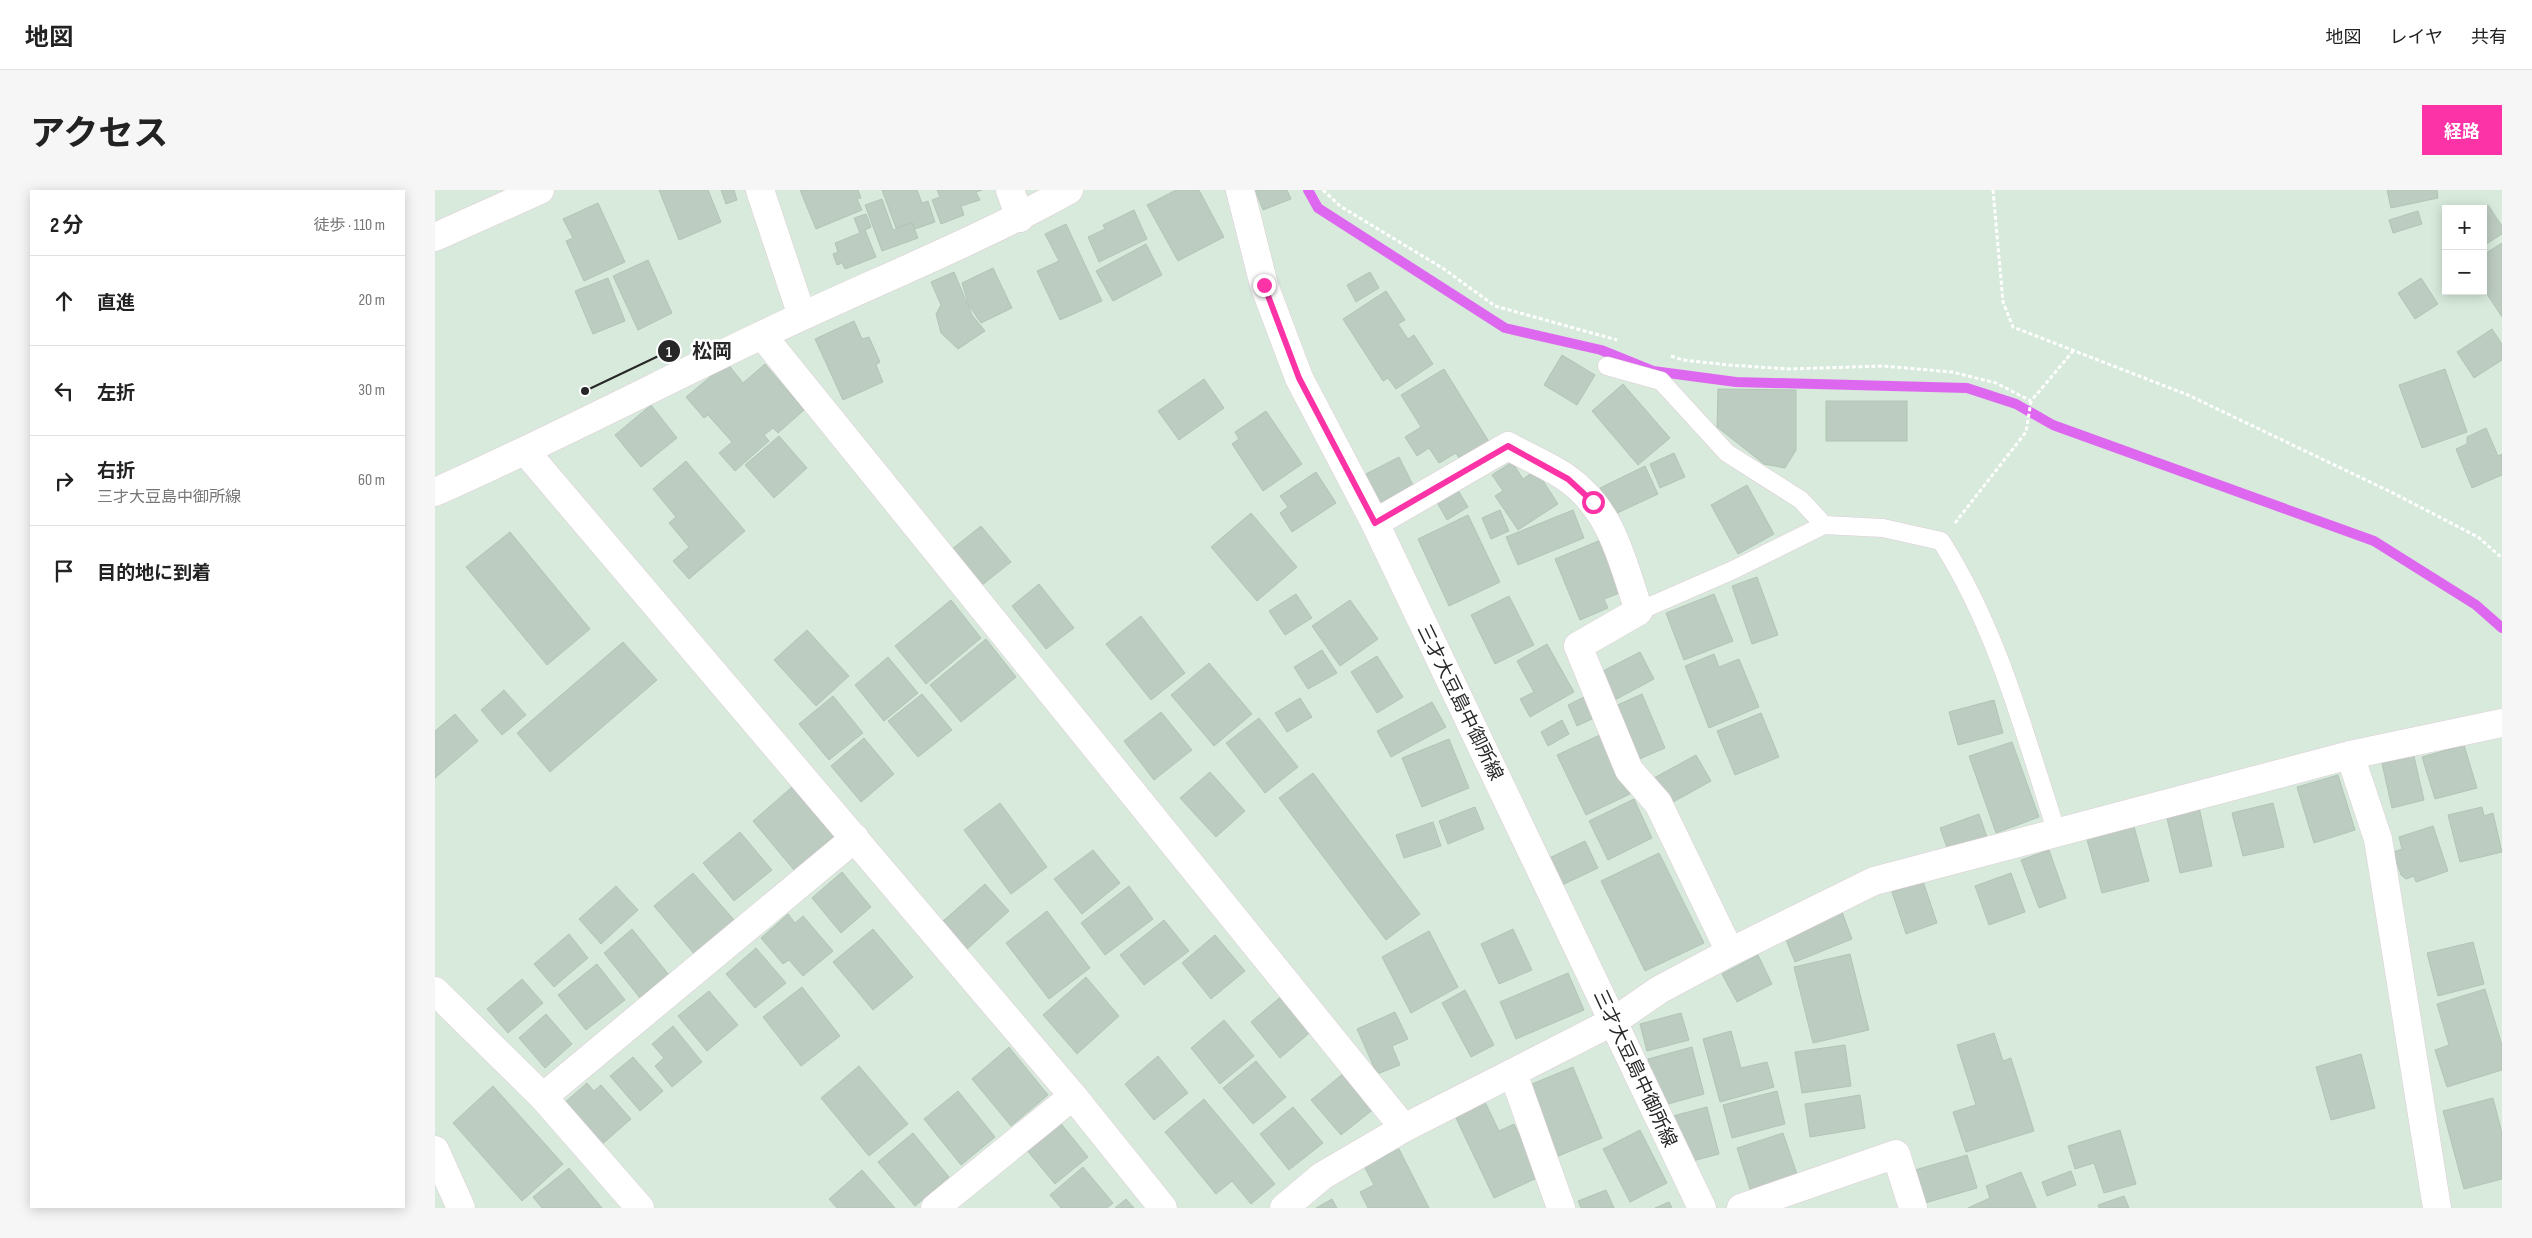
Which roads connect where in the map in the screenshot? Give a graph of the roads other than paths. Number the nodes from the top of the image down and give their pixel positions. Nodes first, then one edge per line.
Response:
1 (760, 190) edge
2 (1010, 190) edge
3 (1069, 190) edge
4 (1240, 190) edge
5 (523, 193) edge
6 (1020, 218) junction
7 (435, 237) edge
8 (802, 316) junction
9 (762, 335) junction
10 (1607, 366) dead end
11 (526, 452) junction
12 (435, 492) edge
13 (1375, 523) junction
14 (1824, 525) junction
15 (1639, 611) junction
16 (2502, 723) edge
17 (2351, 755) junction
18 (2057, 833) junction
19 (855, 838) junction
20 (1730, 952) junction
21 (435, 990) edge
22 (1614, 1021) junction
23 (1513, 1073) junction
24 (1073, 1096) junction
25 (543, 1097) junction
26 (1404, 1128) junction
27 (435, 1150) edge
28 (461, 1208) edge
29 (640, 1208) edge
30 (935, 1208) edge
31 (1163, 1208) edge
32 (1285, 1208) edge
33 (1561, 1208) edge
34 (1701, 1208) edge
35 (1741, 1208) edge
36 (1913, 1208) edge
37 (2437, 1208) edge

1 - 8 street
2 - 6 street
3 - 6 street
4 - 13 street, 三才大豆島中御所線
5 - 7 street
6 - 8 street
8 - 9 street
9 - 11 street
9 - 26 street
10 - 14 lane
11 - 12 street
11 - 19 street
13 - 15 street
13 - 22 street, 三才大豆島中御所線
14 - 15 lane
14 - 18 lane
15 - 20 street
16 - 17 street
17 - 18 street
17 - 37 street
18 - 20 street
19 - 24 street
19 - 25 street
20 - 22 street
21 - 25 street
22 - 23 street
22 - 34 street, 三才大豆島中御所線
23 - 26 street
23 - 33 street
24 - 30 street
24 - 31 street
25 - 29 street
26 - 32 street
27 - 28 street
35 - 36 street

